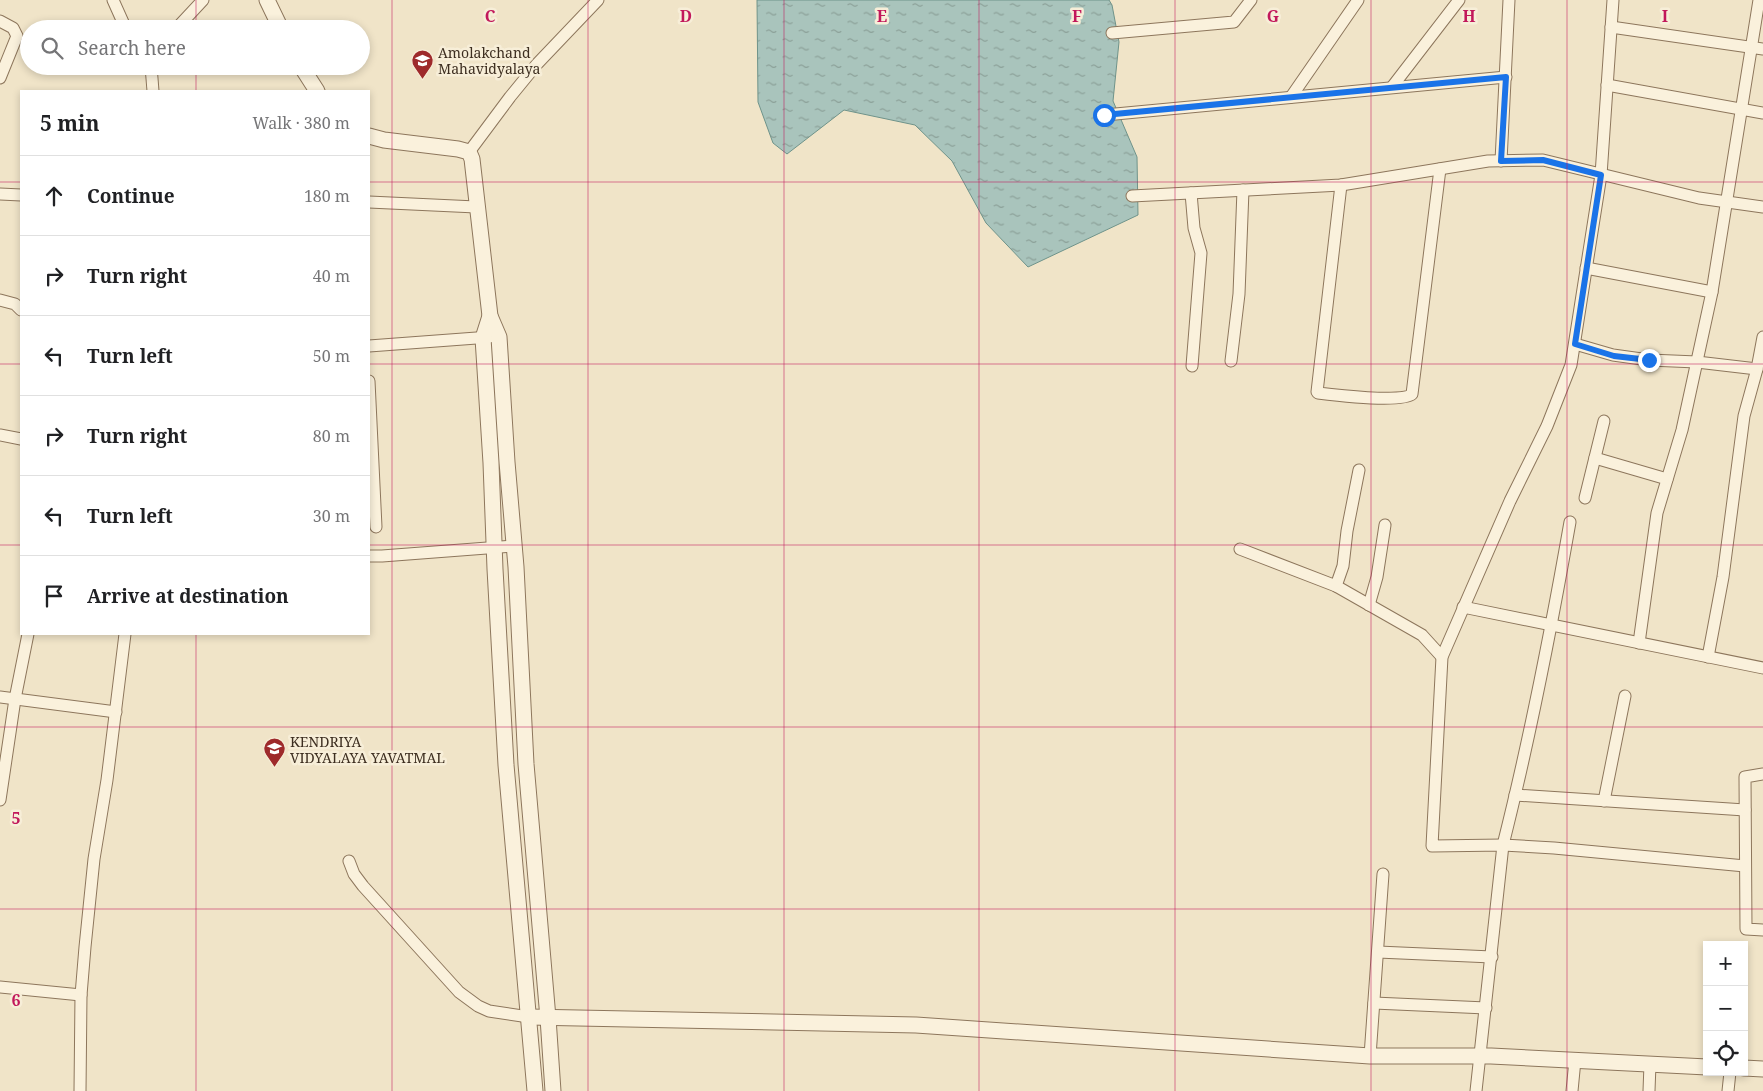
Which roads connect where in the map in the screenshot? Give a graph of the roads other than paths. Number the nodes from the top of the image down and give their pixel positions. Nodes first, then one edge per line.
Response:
1 (113, 0) edge
2 (203, 0) edge
3 (267, 0) edge
4 (598, 0) edge
5 (1251, 0) edge
6 (1358, 0) edge
7 (1458, 0) edge
8 (1509, 0) edge
9 (1613, 0) edge
10 (1759, 0) edge
11 (122, 20) edge
12 (184, 20) edge
13 (277, 20) edge
14 (0, 21) edge
15 (1611, 28) junction
16 (1112, 32) dead end
17 (1757, 48) edge
18 (152, 75) edge
19 (307, 75) edge
20 (1506, 77) junction
21 (0, 78) edge
22 (1607, 85) junction
23 (1392, 88) junction
24 (153, 90) edge
25 (316, 90) edge
26 (1291, 97) junction
27 (1742, 110) junction
28 (1763, 114) edge
29 (1104, 115) dead end
30 (370, 136) edge
31 (469, 152) junction
32 (1501, 161) junction
33 (1440, 169) junction
34 (1601, 175) junction
35 (1341, 185) junction
36 (1243, 190) junction
37 (1191, 193) junction
38 (0, 194) edge
39 (20, 195) edge
40 (1132, 196) dead end
41 (370, 202) edge
42 (1726, 202) junction
43 (476, 207) junction
44 (1763, 207) edge
45 (1586, 268) junction
46 (1712, 292) junction
47 (0, 300) edge
48 (20, 309) edge
49 (490, 316) junction
50 (499, 337) junction
51 (1763, 337) edge
52 (483, 338) junction
53 (1575, 344) junction
54 (370, 346) edge
55 (1231, 361) dead end
56 (1697, 362) junction
57 (1192, 366) dead end
58 (1757, 369) junction
59 (1604, 421) dead end
60 (370, 423) edge
61 (0, 435) edge
62 (20, 439) edge
63 (1594, 458) junction
64 (371, 465) edge
65 (1359, 470) dead end
66 (1667, 479) junction
67 (1585, 498) dead end
68 (1570, 522) dead end
69 (1385, 525) dead end
70 (376, 527) dead end
71 (494, 546) junction
72 (514, 546) junction
73 (1240, 549) dead end
74 (370, 556) edge
75 (1336, 586) junction
76 (1369, 605) junction
77 (1463, 607) junction
78 (1552, 626) junction
79 (28, 635) edge
80 (125, 635) edge
81 (1639, 643) junction
82 (1442, 657) junction
83 (1708, 657) junction
84 (1763, 668) edge
85 (1625, 696) dead end
86 (0, 697) edge
87 (15, 699) junction
88 (116, 712) junction
89 (1763, 774) edge
90 (1515, 796) junction
91 (0, 800) edge
92 (1604, 801) junction
93 (1745, 810) junction
94 (1503, 844) junction
95 (349, 860) dead end
96 (1745, 866) junction
97 (1383, 874) dead end
98 (1763, 930) edge
99 (1378, 952) junction
100 (1492, 957) junction
101 (0, 988) edge
102 (81, 995) junction
103 (1374, 1003) junction
104 (1486, 1008) junction
105 (529, 1017) junction
106 (548, 1018) junction
107 (1370, 1056) junction
108 (1481, 1056) junction
109 (1575, 1060) junction
110 (1650, 1064) junction
111 (1703, 1067) edge
112 (1748, 1068) edge
113 (1763, 1069) edge
114 (1730, 1076) edge
115 (80, 1091) edge
116 (535, 1091) edge
117 (553, 1091) edge
118 (1476, 1091) edge
119 (1572, 1091) edge
120 (1649, 1091) edge
121 (1728, 1091) edge

1 - 11 street
2 - 12 street
3 - 13 street
4 - 31 street
5 - 16 street
6 - 26 street
7 - 23 street
8 - 20 street
9 - 15 street
10 - 17 street
14 - 21 street
15 - 17 street
15 - 22 street
17 - 27 street
18 - 24 street
19 - 25 street
20 - 23 street
20 - 32 street
22 - 27 street
22 - 34 street
23 - 26 street
26 - 29 street
27 - 28 street
27 - 42 street
30 - 31 street
31 - 43 street
32 - 33 street
32 - 34 street
33 - 35 street
33 - 35 street
34 - 42 street
34 - 45 street
35 - 36 street
36 - 37 street
36 - 55 street
37 - 40 street
37 - 57 street
38 - 39 street
41 - 43 street
42 - 44 street
42 - 46 street
43 - 49 street
45 - 46 street
45 - 53 street
46 - 56 street
47 - 48 street
49 - 50 street
49 - 52 street
50 - 52 street
50 - 72 street
51 - 58 street
52 - 54 street
52 - 71 street
53 - 56 street
53 - 77 street
56 - 58 street
56 - 66 street
58 - 83 street
59 - 63 street
60 - 64 street
61 - 62 street
63 - 66 street
63 - 67 street
64 - 70 street
65 - 75 street
66 - 81 street
68 - 78 street
69 - 76 street
71 - 72 street
71 - 74 street
71 - 105 street
72 - 106 street
73 - 75 street
75 - 76 street
76 - 82 street
77 - 78 street
77 - 82 street
78 - 81 street
78 - 90 street
79 - 87 street
80 - 88 street
81 - 83 street
82 - 94 street
83 - 84 street
85 - 92 street
86 - 87 street
87 - 88 street
87 - 91 street
88 - 102 street
89 - 93 street
90 - 92 street
90 - 94 street
92 - 93 street
93 - 96 street
94 - 96 street
94 - 100 street
95 - 105 street
96 - 98 street
97 - 99 street
99 - 100 street
99 - 103 street
100 - 104 street
101 - 102 street
102 - 115 street
103 - 104 street
103 - 107 street
104 - 108 street
105 - 106 street
105 - 116 street
106 - 107 street
106 - 117 street
107 - 108 street
108 - 109 street
108 - 118 street
109 - 110 street
109 - 119 street
110 - 111 street
110 - 120 street
112 - 113 street
114 - 121 street

